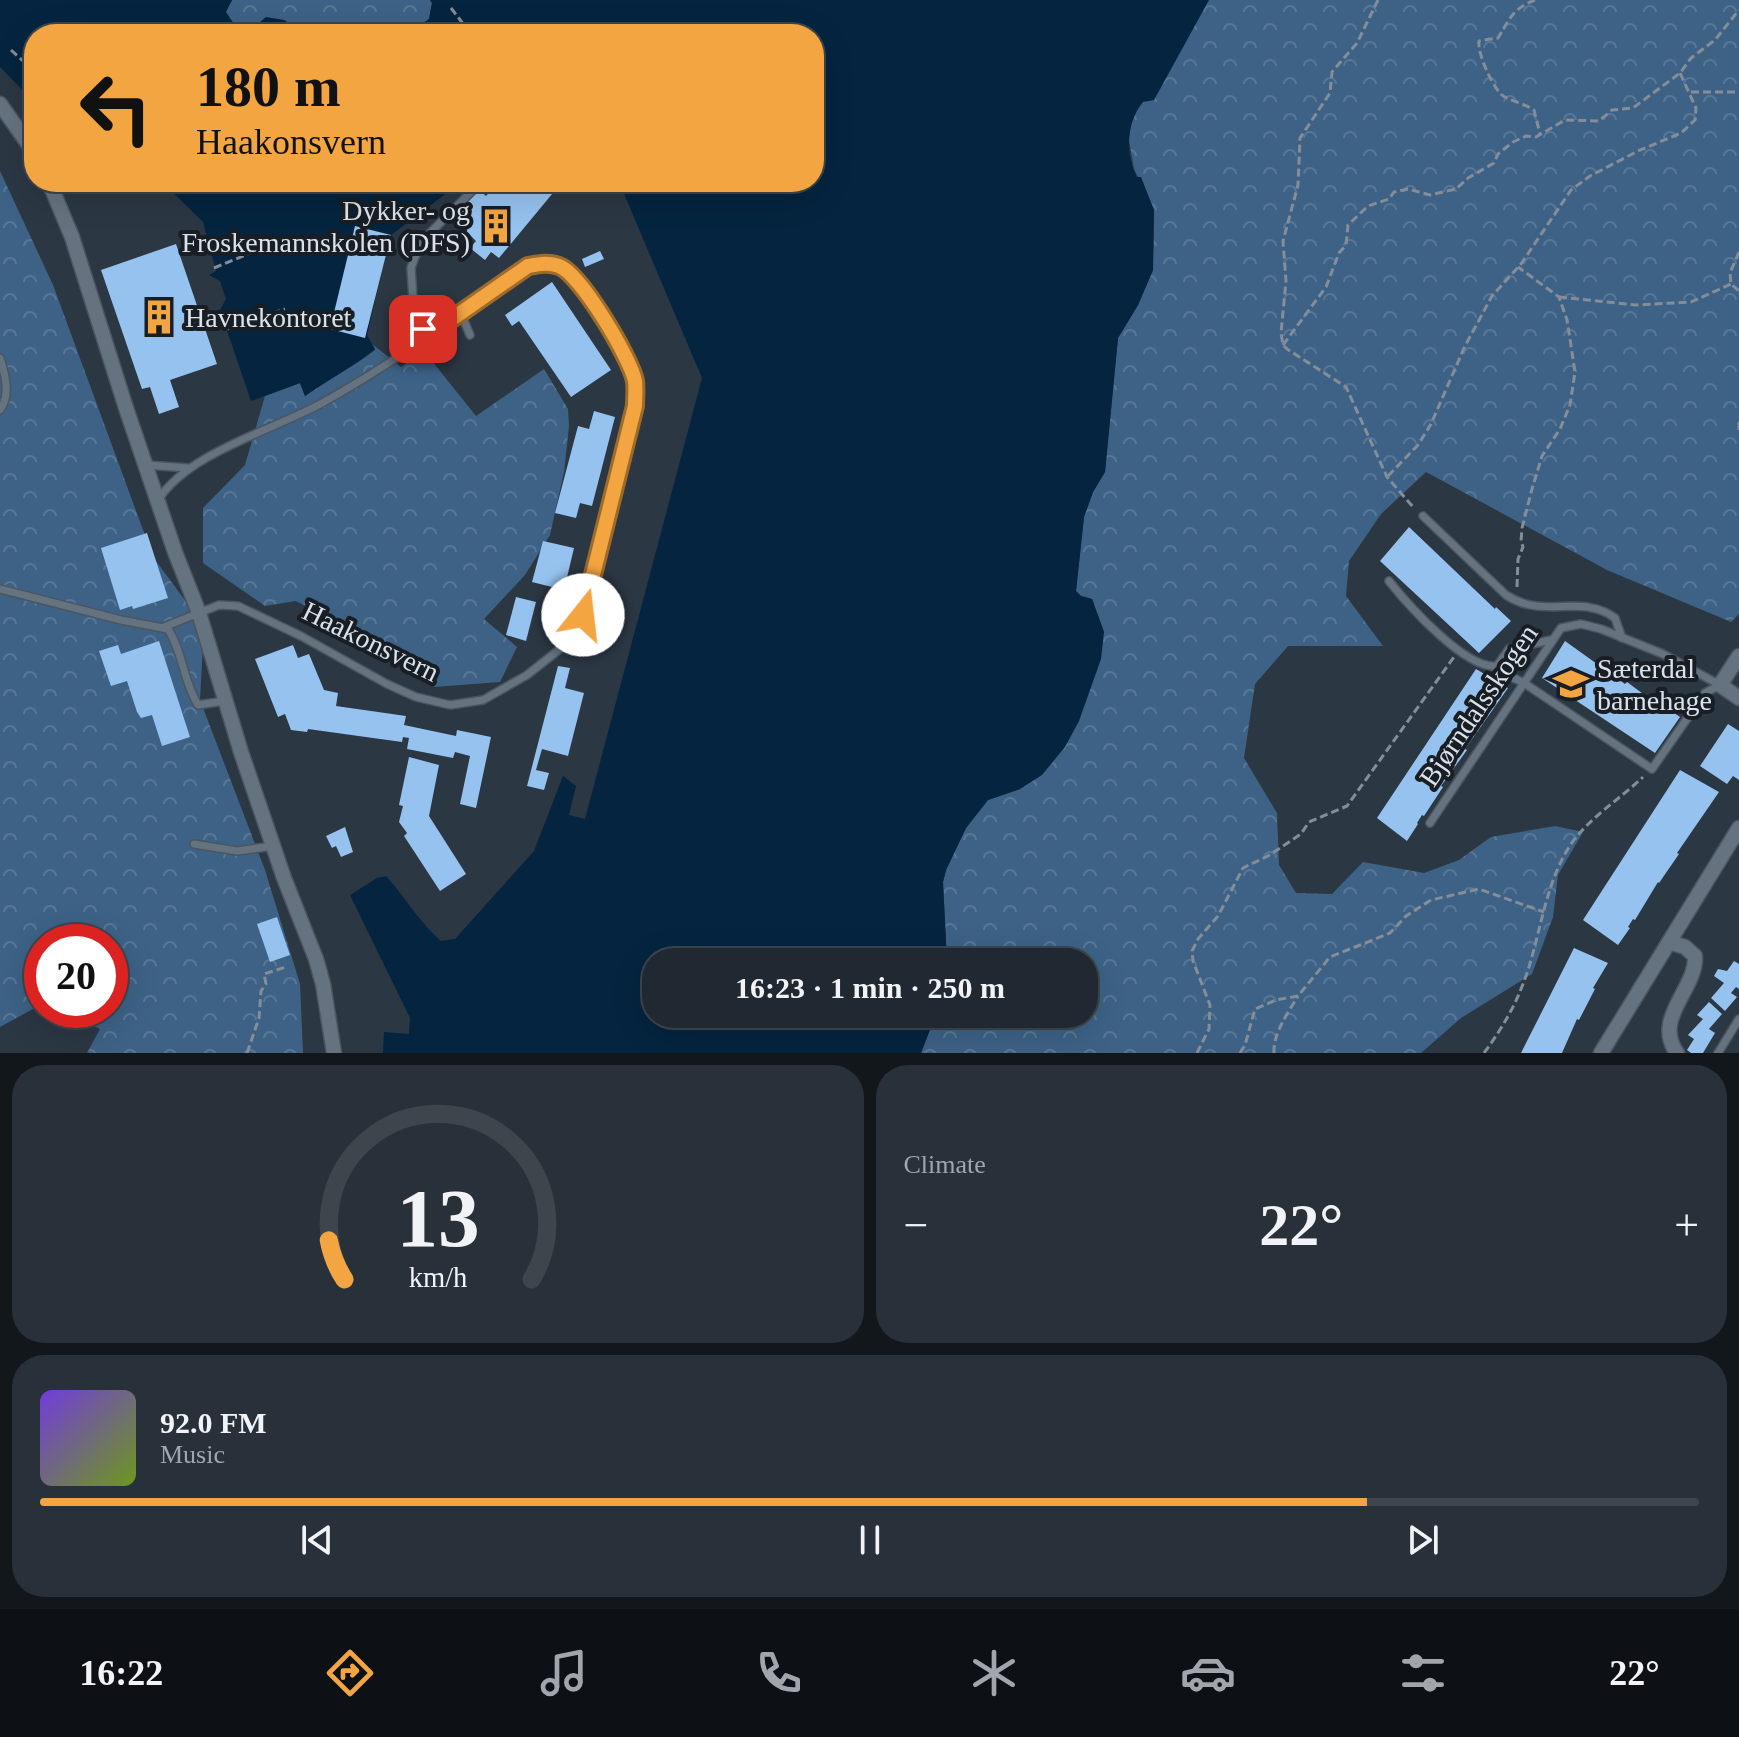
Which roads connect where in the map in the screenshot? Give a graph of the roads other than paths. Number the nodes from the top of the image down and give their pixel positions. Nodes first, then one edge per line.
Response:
1 (0, 104) edge
2 (24, 138) edge
3 (53, 192) edge
4 (471, 192) edge
5 (461, 314) junction
6 (429, 335) junction
7 (470, 335) dead end
8 (0, 358) edge
9 (0, 410) edge
10 (145, 465) junction
11 (188, 468) junction
12 (158, 501) junction
13 (1423, 516) road end
14 (1389, 581) dead end
15 (0, 589) edge
16 (199, 613) junction
17 (164, 627) junction
18 (1622, 638) junction
19 (1551, 640) junction
20 (1739, 656) edge
21 (1497, 666) junction
22 (1524, 683) junction
23 (1720, 685) junction
24 (1739, 698) edge
25 (227, 700) junction
26 (1430, 823) dead end
27 (1737, 835) edge
28 (194, 844) dead end
29 (273, 846) junction
30 (1669, 942) junction
31 (1739, 1019) edge
32 (334, 1053) edge
33 (1601, 1053) edge
34 (1677, 1053) edge
35 (1718, 1053) edge

1 - 2 street
3 - 10 street
4 - 6 lane
5 - 6 lane, Haakonsvern
5 - 7 lane
5 - 16 lane, Haakonsvern
6 - 11 lane, Haakonsvern
8 - 9 lane
10 - 11 lane
10 - 12 street
11 - 12 lane, Haakonsvern
12 - 16 street
13 - 18 lane, Bjørndalsskogen
14 - 21 lane
15 - 17 lane
16 - 17 lane, Haakonsvern
16 - 25 street
17 - 25 lane
18 - 19 lane, Bjørndalsskogen
18 - 23 lane, Bjørndalsskogen
19 - 21 lane
19 - 22 lane, Bjørndalsskogen
20 - 23 street
21 - 22 lane
22 - 23 lane
22 - 26 lane, Bjørndalsskogen
23 - 24 street, Bjørndalsskogen
25 - 29 street
27 - 30 street
28 - 29 lane
29 - 32 street
30 - 33 street
30 - 34 street
31 - 35 lane

